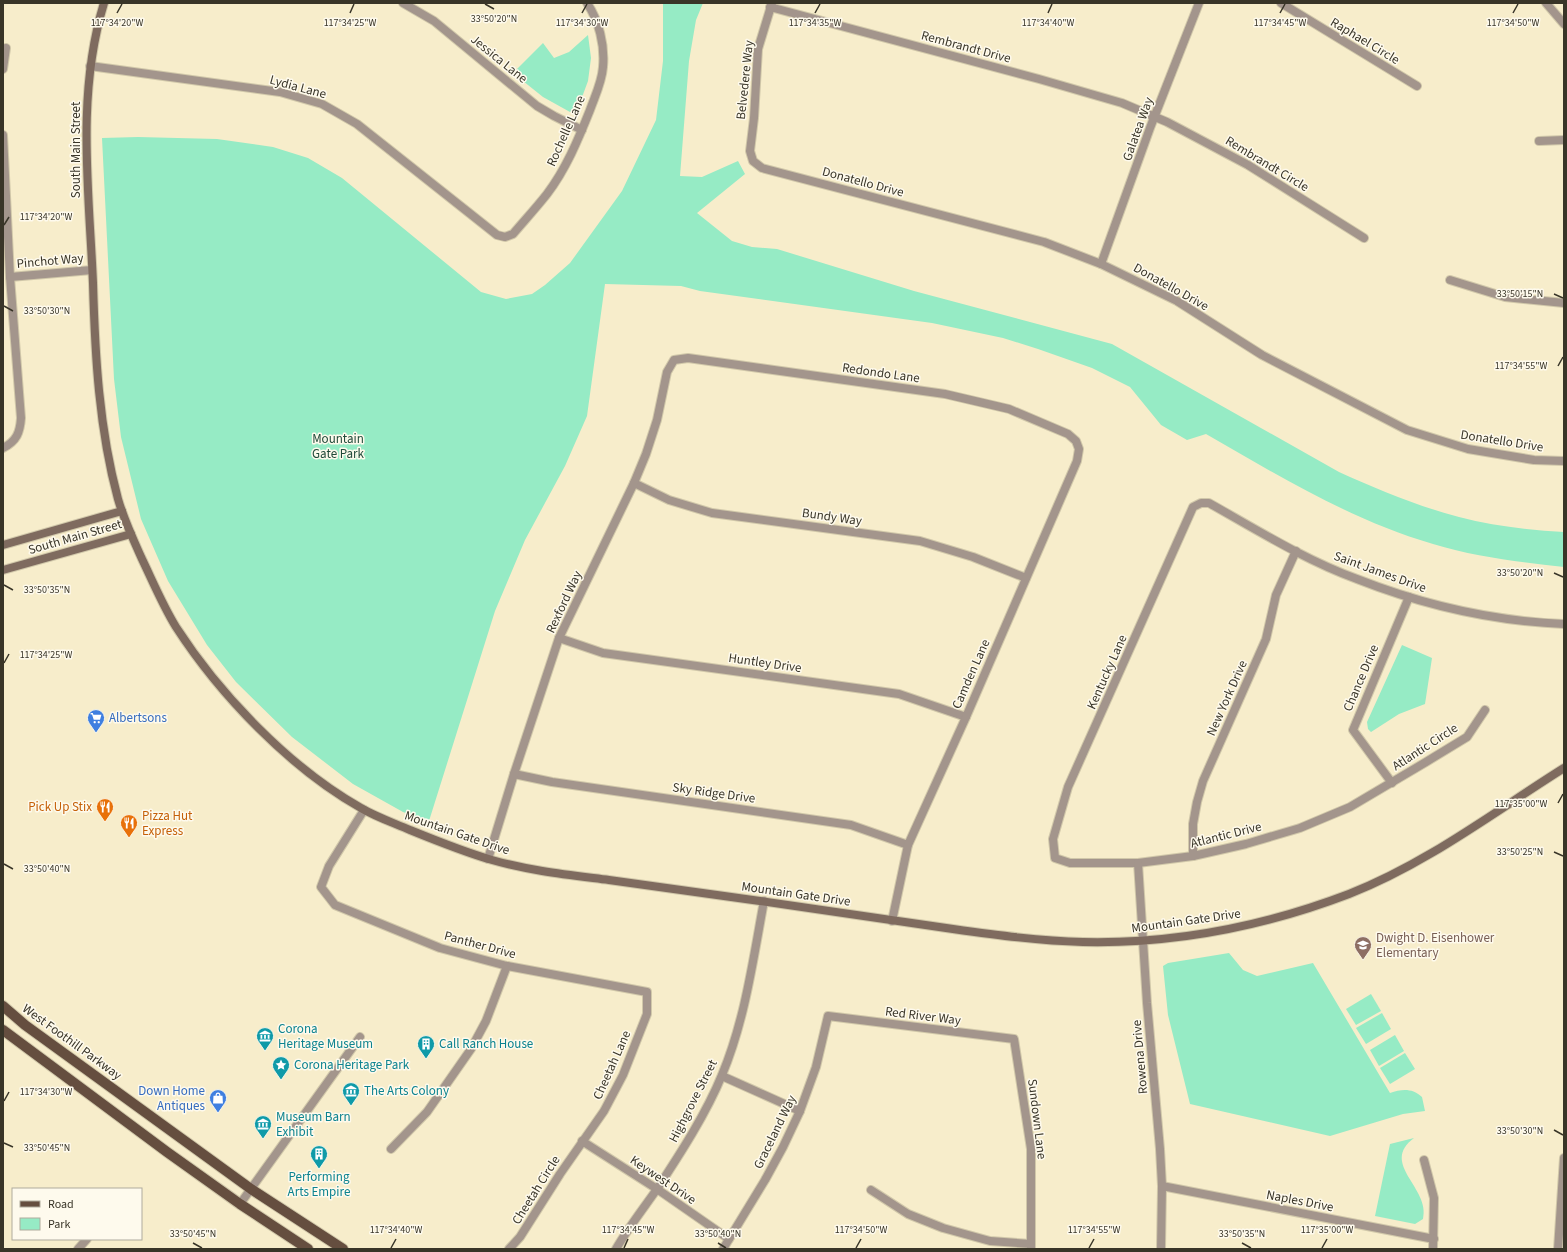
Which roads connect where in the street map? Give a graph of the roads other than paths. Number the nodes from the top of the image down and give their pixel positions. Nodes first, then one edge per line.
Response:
1 (104, 3) edge
2 (403, 3) edge
3 (587, 3) edge
4 (1199, 3) edge
5 (1281, 3) edge
6 (1546, 3) edge
7 (771, 5) edge
8 (1564, 24) edge
9 (6, 48) dead end
10 (90, 66) junction
11 (3, 69) edge
12 (1417, 86) dead end
13 (1155, 116) junction
14 (582, 130) junction
15 (3, 135) edge
16 (1564, 140) edge
17 (1539, 141) dead end
18 (753, 161) joint
19 (505, 237) joint
20 (1364, 238) dead end
21 (1101, 264) junction
22 (92, 270) junction
23 (10, 277) junction
24 (1450, 280) dead end
25 (1564, 303) edge
26 (674, 360) joint
27 (1076, 441) joint
28 (3, 448) edge
29 (1564, 461) edge
30 (634, 483) junction
31 (1201, 502) joint
32 (122, 511) junction
33 (130, 534) junction
34 (3, 545) edge
35 (1296, 552) junction
36 (3, 570) edge
37 (1026, 578) junction
38 (1409, 597) junction
39 (1564, 624) edge
40 (559, 638) junction
41 (1485, 710) dead end
42 (966, 717) junction
43 (1564, 768) edge
44 (514, 774) junction
45 (1392, 783) junction
46 (364, 810) junction
47 (908, 845) junction
48 (1193, 856) junction
49 (1055, 858) joint
50 (488, 859) junction
51 (1138, 863) junction
52 (764, 901) junction
53 (892, 921) junction
54 (1143, 941) junction
55 (507, 966) junction
56 (647, 992) joint
57 (3, 1006) edge
58 (828, 1016) joint
59 (3, 1030) edge
60 (360, 1037) dead end
61 (1014, 1040) joint
62 (722, 1076) junction
63 (800, 1111) junction
64 (582, 1141) junction
65 (391, 1149) dead end
66 (1564, 1158) edge
67 (1424, 1160) dead end
68 (1162, 1186) junction
69 (251, 1189) junction
70 (657, 1189) junction
71 (871, 1190) dead end
72 (240, 1204) junction
73 (730, 1239) junction
74 (1434, 1239) junction
75 (87, 1240) edge
76 (1031, 1246) edge
77 (78, 1249) edge
78 (308, 1249) edge
79 (343, 1249) edge
80 (509, 1249) edge
81 (616, 1249) edge
82 (723, 1249) edge
83 (1161, 1249) edge
84 (1434, 1249) edge
85 (1558, 1249) edge

1 - 10 main road, South Main Street
2 - 14 street, Jessica Lane
3 - 14 street, Rochelle Lane
4 - 13 street, Galatea Way
5 - 12 street, Raphael Circle
6 - 8 street
7 - 13 street, Rembrandt Drive
7 - 18 street, Belvedere Way
9 - 11 street
10 - 19 street, Lydia Lane
10 - 22 main road, South Main Street
13 - 20 street, Rembrandt Circle
13 - 21 street, Galatea Way
14 - 19 street, Rochelle Lane
15 - 23 street
16 - 17 street
18 - 21 street, Donatello Drive
21 - 29 street, Donatello Drive
22 - 23 street, Pinchot Way
22 - 32 main road, South Main Street
23 - 28 street
24 - 25 street
26 - 27 street, Redondo Lane
26 - 30 street, Rexford Way
27 - 37 street, Camden Lane
30 - 37 street, Bundy Way
30 - 40 street, Rexford Way
31 - 35 street, Saint James Drive
31 - 49 street, Kentucky Lane
32 - 33 main road, South Main Street
32 - 34 main road, South Main Street
33 - 36 main road, South Main Street
33 - 46 main road, Mountain Gate Drive
35 - 38 street, Saint James Drive
35 - 48 street, New York Drive
37 - 42 street, Camden Lane
38 - 39 street, Saint James Drive
38 - 45 street, Chance Drive
40 - 42 street, Huntley Drive
40 - 44 street, Rexford Way
41 - 45 street, Atlantic Circle
42 - 47 street, Camden Lane
43 - 54 main road, Mountain Gate Drive
44 - 47 street, Sky Ridge Drive
44 - 50 street, Rexford Way
45 - 48 street, Atlantic Drive
46 - 50 main road, Mountain Gate Drive
46 - 55 street, Panther Drive
47 - 53 street, Camden Lane
48 - 51 street, Atlantic Drive
49 - 51 street, Atlantic Drive
50 - 52 main road, Mountain Gate Drive
51 - 54 street, Rowena Drive
52 - 53 main road, Mountain Gate Drive
52 - 62 street, Highgrove Street
53 - 54 main road, Mountain Gate Drive
54 - 68 street, Rowena Drive
55 - 56 street, Panther Drive
55 - 65 street
56 - 64 street, Cheetah Lane
57 - 69 main road, West Foothill Parkway
58 - 61 street, Red River Way
58 - 63 street, Graceland Way
59 - 72 main road
60 - 69 street
61 - 76 street, Sundown Lane
62 - 63 street
62 - 70 street, Highgrove Street
63 - 73 street, Graceland Way
64 - 70 street, Keywest Drive
64 - 80 street, Cheetah Circle
66 - 85 street
67 - 74 street
68 - 74 street, Naples Drive
68 - 83 street, Rowena Drive
69 - 72 street
69 - 79 main road, West Foothill Parkway
70 - 73 street, Keywest Drive
70 - 81 street, Highgrove Street
71 - 76 street
72 - 78 main road
73 - 82 street, Graceland Way
74 - 84 street
75 - 77 street

